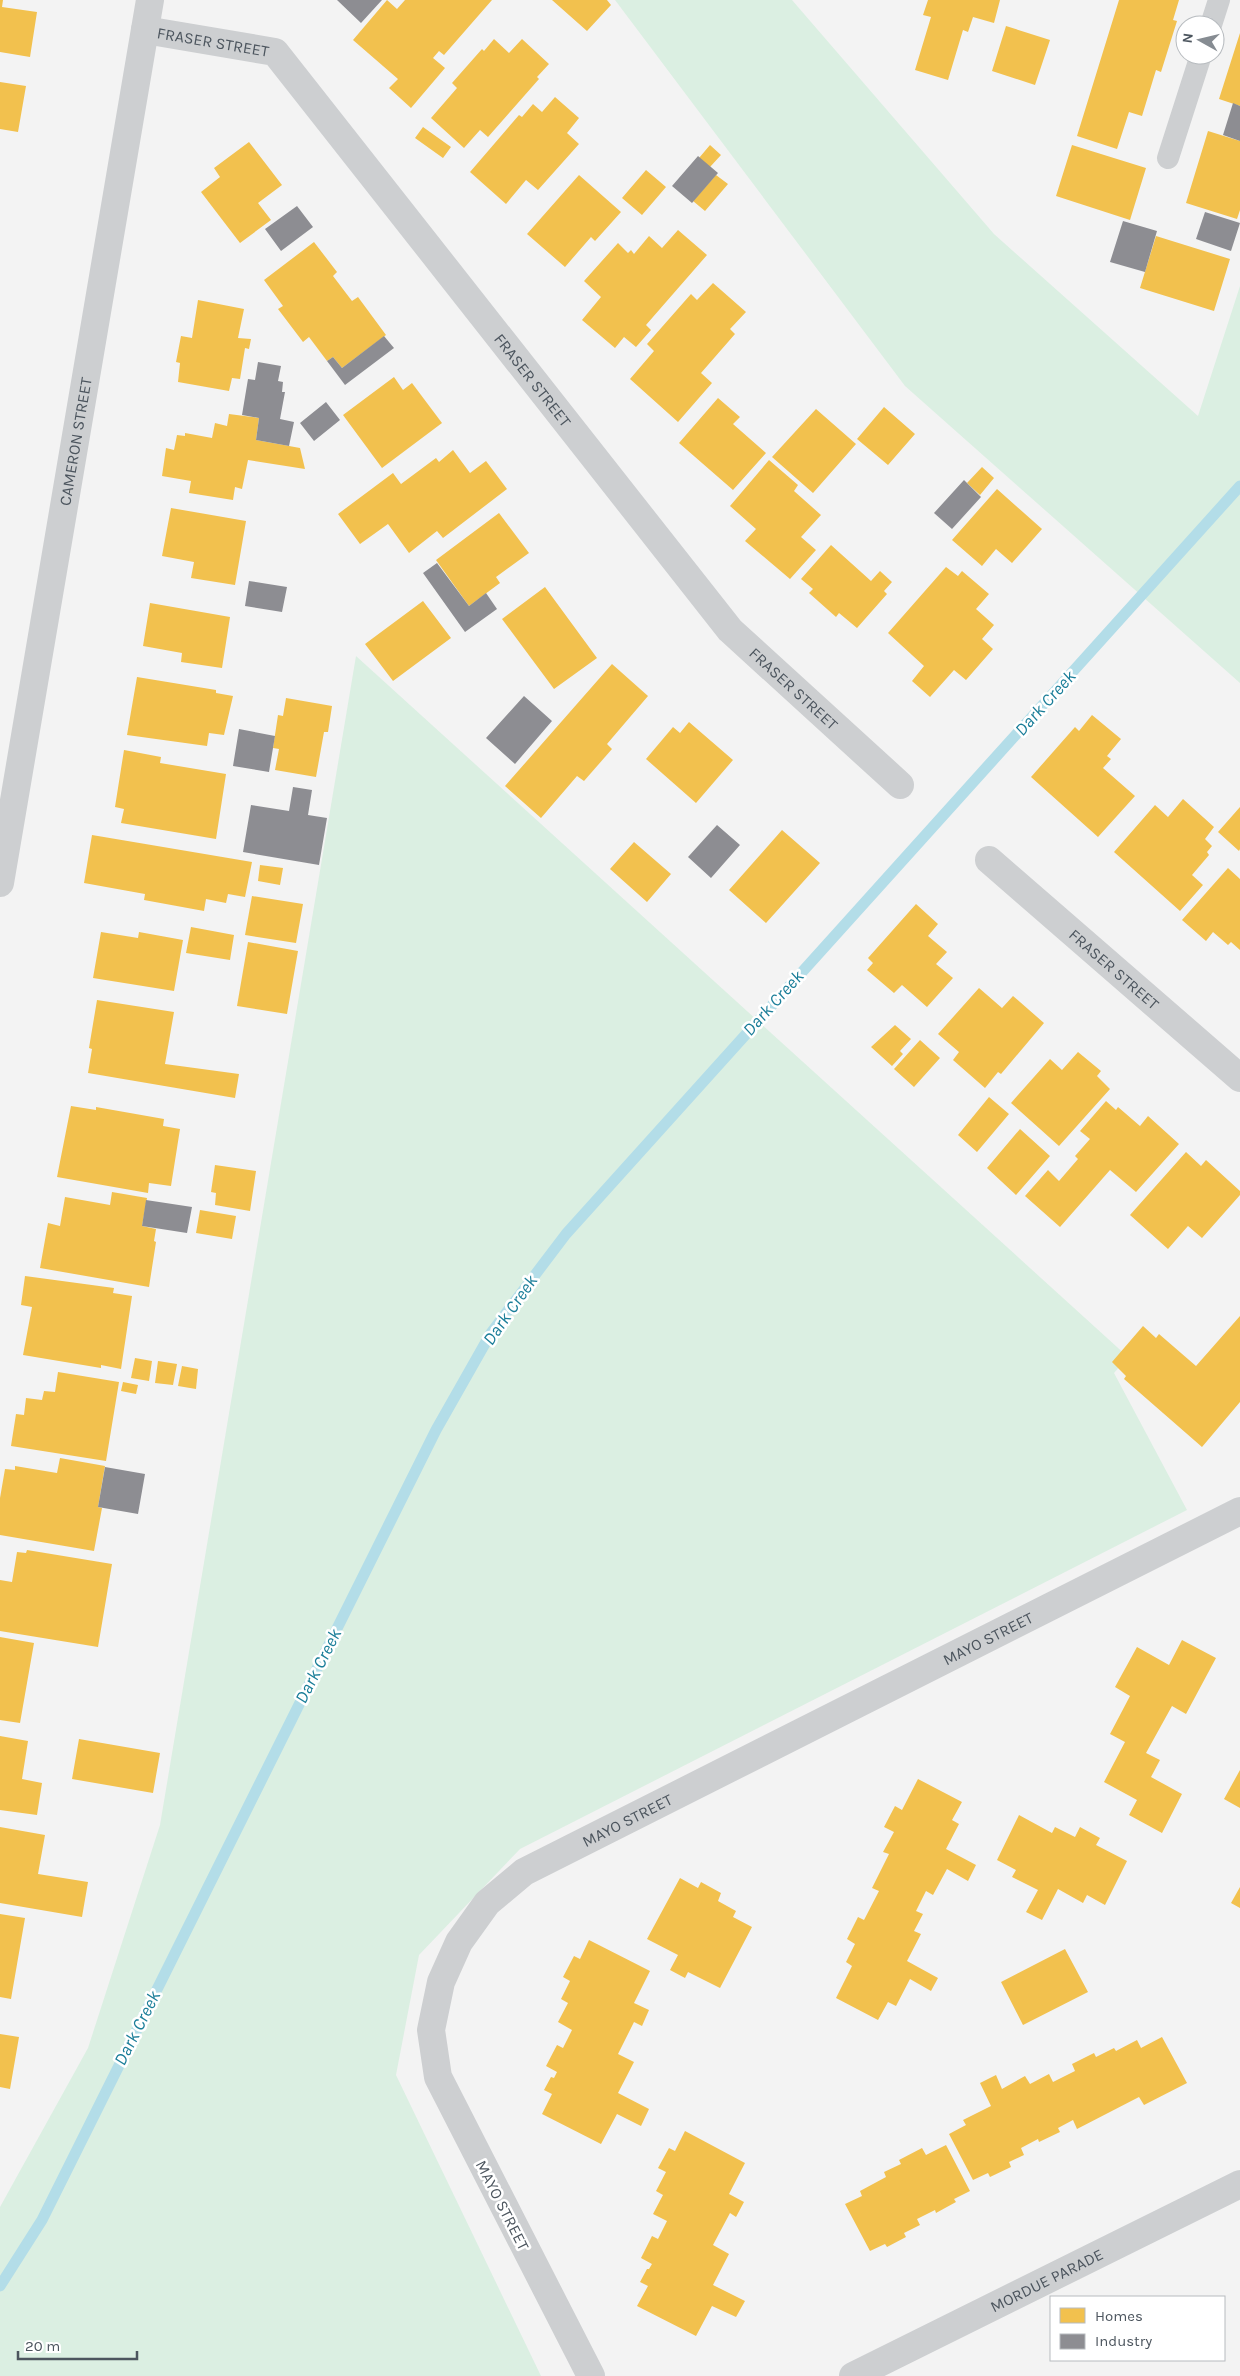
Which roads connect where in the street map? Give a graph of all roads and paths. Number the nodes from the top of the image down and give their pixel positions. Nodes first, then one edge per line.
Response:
1 (150, 0) edge
2 (1219, 0) edge
3 (1214, 15) edge
4 (145, 30) junction
5 (1198, 65) edge
6 (1168, 158) dead end
7 (900, 785) dead end
8 (989, 860) dead end
9 (0, 883) edge
10 (1240, 1078) edge
11 (1240, 1511) edge
12 (1240, 2184) edge
13 (590, 2376) edge
14 (853, 2376) edge

1 - 4 street, CAMERON STREET
2 - 3 lane
4 - 7 street, FRASER STREET
4 - 9 street, CAMERON STREET
5 - 6 lane
8 - 10 street, FRASER STREET
11 - 13 street, MAYO STREET
12 - 14 street, MORDUE PARADE

